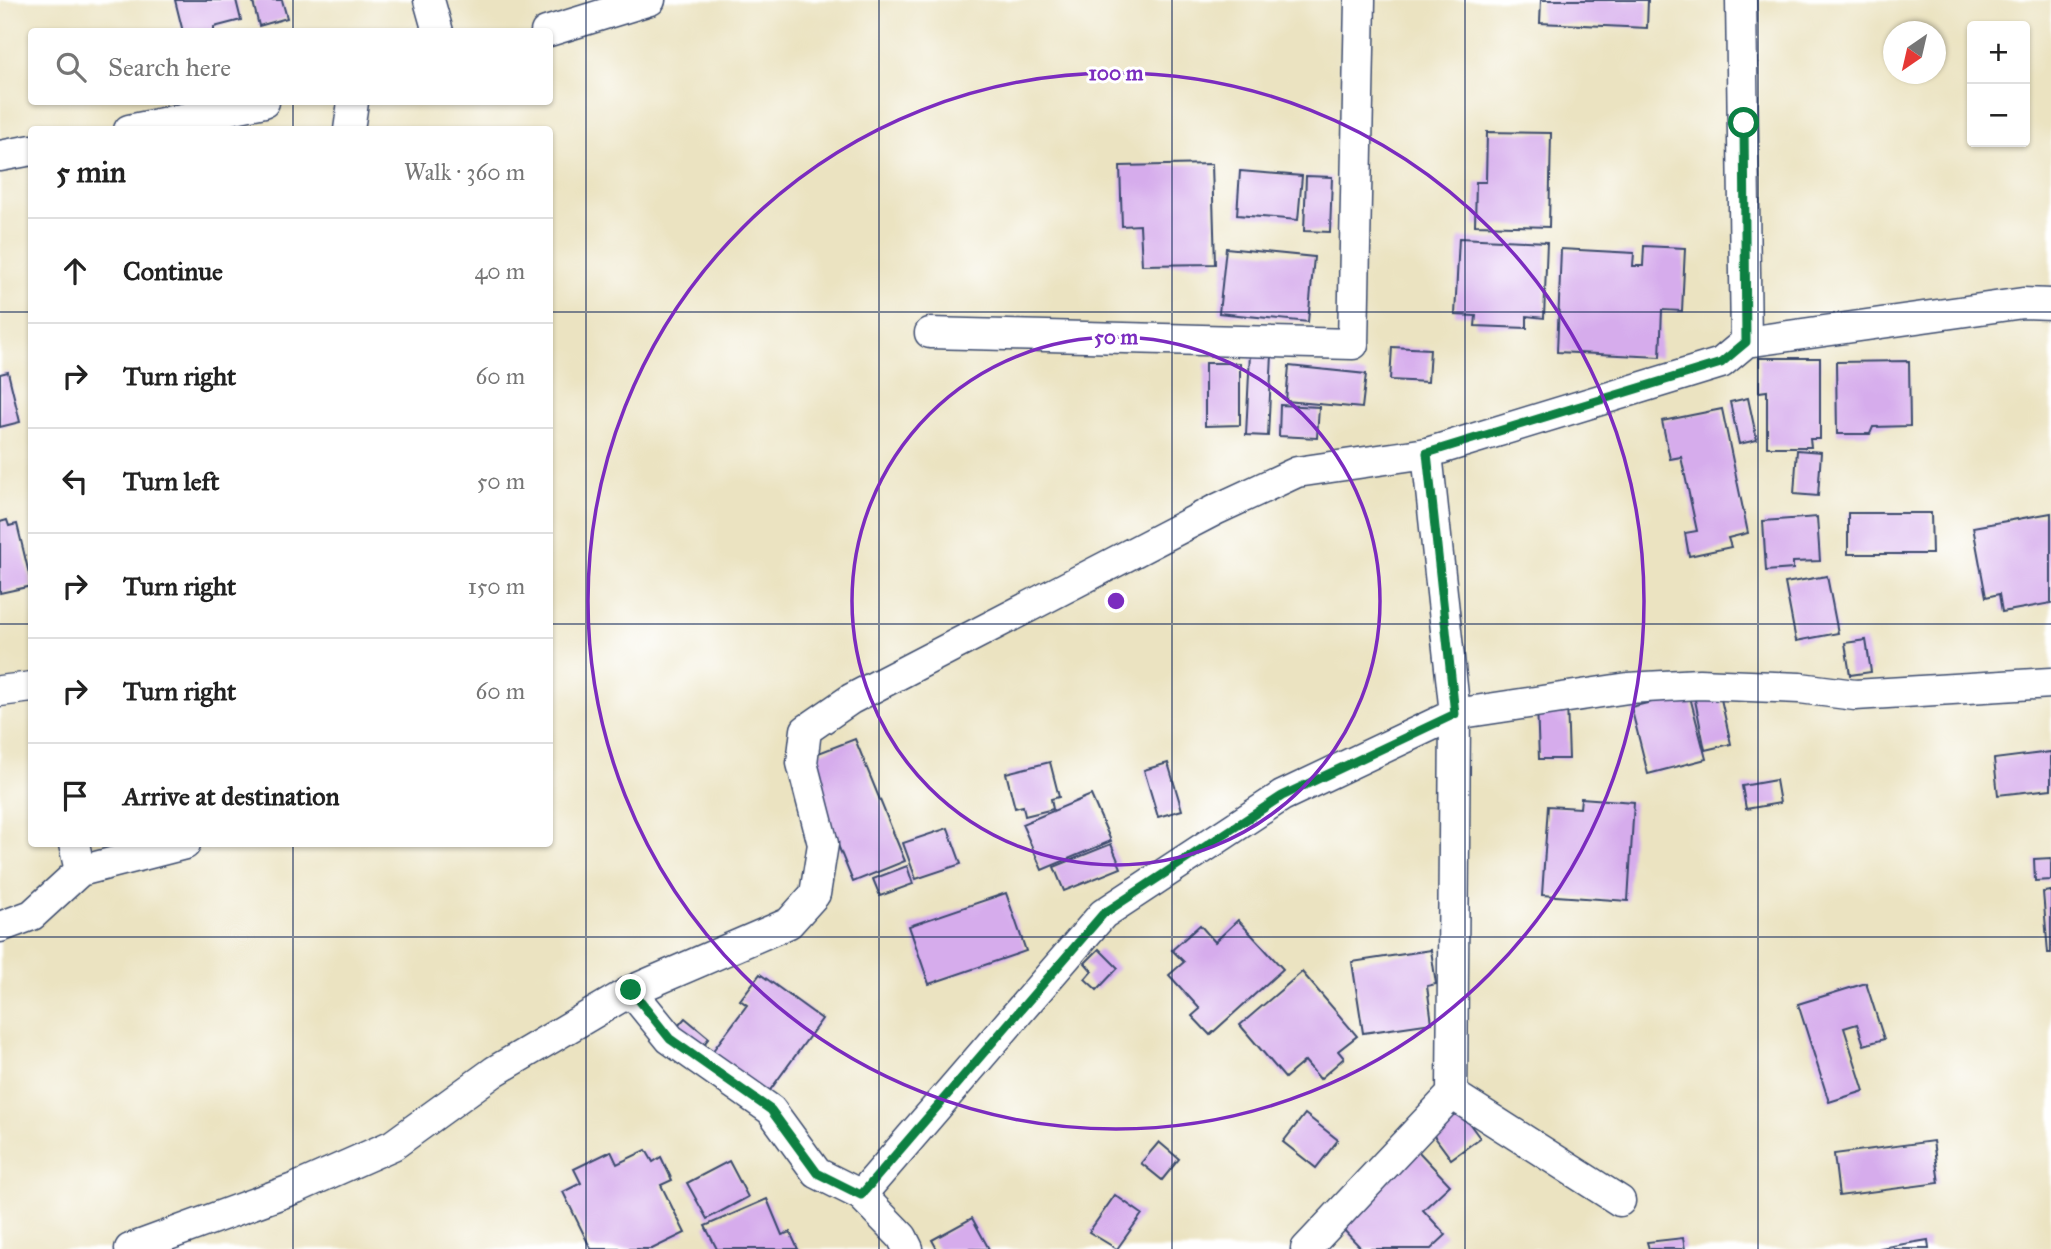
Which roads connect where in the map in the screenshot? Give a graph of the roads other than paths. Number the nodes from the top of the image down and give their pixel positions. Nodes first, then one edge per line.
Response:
1 (429, 0) edge
2 (650, 0) edge
3 (1360, 0) edge
4 (1741, 0) edge
5 (437, 28) edge
6 (553, 30) edge
7 (250, 105) edge
8 (353, 105) edge
9 (148, 126) edge
10 (350, 126) edge
11 (28, 151) edge
12 (0, 156) edge
13 (2051, 304) edge
14 (930, 333) dead end
15 (1746, 342) junction
16 (1427, 453) junction
17 (2051, 683) edge
18 (28, 688) edge
19 (0, 691) edge
20 (1455, 714) junction
21 (160, 847) edge
22 (77, 857) edge
23 (0, 927) edge
24 (631, 990) junction
25 (1452, 1094) junction
26 (861, 1195) junction
27 (1620, 1201) dead end
28 (130, 1249) edge
29 (908, 1249) edge
30 (1306, 1249) edge

1 - 5 street
2 - 6 street
3 - 14 street
4 - 15 street
7 - 9 street
8 - 10 street
11 - 12 street
13 - 15 street
15 - 16 street
16 - 20 street
16 - 24 street
17 - 20 street
18 - 19 street
20 - 25 street
20 - 26 street
21 - 22 street
22 - 23 street
24 - 26 street
24 - 28 street
25 - 27 street
25 - 30 street
26 - 29 street

